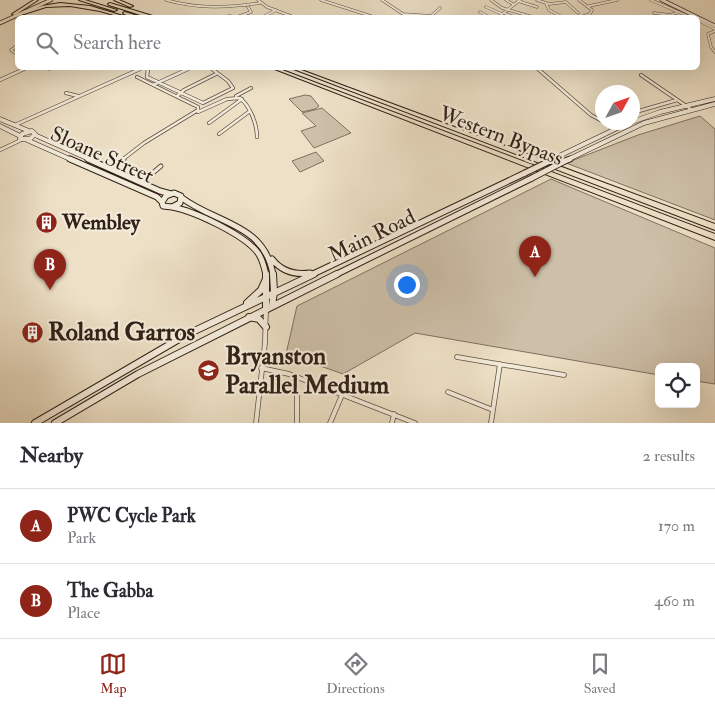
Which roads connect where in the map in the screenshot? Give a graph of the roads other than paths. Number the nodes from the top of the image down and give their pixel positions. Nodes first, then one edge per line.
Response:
1 (36, 0) edge
2 (45, 0) edge
3 (51, 0) edge
4 (60, 0) edge
5 (81, 0) edge
6 (97, 0) edge
7 (116, 0) edge
8 (166, 0) edge
9 (321, 0) edge
10 (382, 0) edge
11 (491, 0) edge
12 (506, 0) edge
13 (537, 0) edge
14 (579, 0) edge
15 (617, 0) edge
16 (651, 0) edge
17 (662, 0) edge
18 (668, 0) edge
19 (259, 1) edge
20 (519, 1) edge
21 (546, 3) junction
22 (512, 4) junction
23 (72, 6) junction
24 (589, 6) junction
25 (248, 7) dead end
26 (486, 7) dead end
27 (537, 7) dead end
28 (440, 8) dead end
29 (508, 8) junction
30 (276, 10) junction
31 (480, 12) dead end
32 (680, 12) junction
33 (23, 13) junction
34 (578, 13) dead end
35 (654, 13) dead end
36 (14, 14) junction
37 (404, 14) joint
38 (503, 14) junction
39 (18, 15) edge
40 (115, 15) edge
41 (130, 15) edge
42 (145, 15) edge
43 (154, 15) edge
44 (243, 15) edge
45 (267, 15) edge
46 (289, 15) edge
47 (368, 15) edge
48 (417, 15) edge
49 (431, 15) edge
50 (486, 15) edge
51 (506, 15) edge
52 (528, 15) edge
53 (558, 15) edge
54 (584, 15) edge
55 (665, 15) edge
56 (673, 15) edge
57 (686, 15) edge
58 (690, 15) edge
59 (693, 15) edge
60 (15, 16) edge
61 (700, 19) edge
62 (700, 20) edge
63 (700, 21) edge
64 (0, 22) edge
65 (715, 28) edge
66 (714, 50) edge
67 (22, 70) edge
68 (137, 70) edge
69 (147, 70) edge
70 (185, 70) edge
71 (213, 70) edge
72 (279, 70) edge
73 (298, 70) edge
74 (538, 70) edge
75 (216, 74) junction
76 (640, 75) dead end
77 (137, 77) dead end
78 (0, 80) edge
79 (158, 82) junction
80 (153, 85) junction
81 (251, 88) dead end
82 (182, 93) junction
83 (215, 94) dead end
84 (78, 96) junction
85 (176, 96) junction
86 (219, 96) junction
87 (236, 97) junction
88 (72, 99) junction
89 (242, 99) junction
90 (715, 99) edge
91 (677, 100) junction
92 (715, 104) edge
93 (686, 106) junction
94 (640, 110) edge
95 (692, 110) junction
96 (198, 111) junction
97 (250, 111) junction
98 (595, 117) edge
99 (0, 119) edge
100 (640, 119) edge
101 (209, 122) dead end
102 (0, 126) edge
103 (15, 126) junction
104 (614, 130) edge
105 (29, 131) junction
106 (219, 134) dead end
107 (35, 135) junction
108 (257, 137) dead end
109 (20, 138) junction
110 (27, 140) junction
111 (0, 150) edge
112 (161, 166) dead end
113 (110, 169) junction
114 (123, 182) junction
115 (140, 183) junction
116 (154, 189) junction
117 (142, 191) junction
118 (171, 194) junction
119 (151, 195) junction
120 (182, 198) junction
121 (162, 202) junction
122 (172, 207) junction
123 (715, 228) edge
124 (715, 237) edge
125 (263, 246) junction
126 (318, 271) junction
127 (267, 278) junction
128 (275, 292) junction
129 (267, 296) junction
130 (243, 307) junction
131 (268, 309) junction
132 (247, 317) junction
133 (266, 327) junction
134 (457, 357) dead end
135 (500, 364) junction
136 (261, 368) junction
137 (564, 375) dead end
138 (448, 392) dead end
139 (342, 395) junction
140 (297, 396) dead end
141 (493, 410) junction
142 (394, 414) junction
143 (34, 423) edge
144 (55, 423) edge
145 (256, 423) edge
146 (296, 423) edge
147 (330, 423) edge
148 (392, 423) edge
149 (415, 423) edge
150 (490, 423) edge

1 - 36 highway
2 - 36 main road
3 - 33 main road
4 - 23 highway
5 - 41 highway
6 - 42 highway
7 - 43 highway
8 - 19 street
9 - 47 street
10 - 37 street
11 - 29 street
12 - 22 street
13 - 21 street
14 - 24 street
15 - 24 street
16 - 32 street
17 - 58 main road
18 - 59 main road
19 - 30 street
20 - 22 street
20 - 27 street
21 - 34 street
21 - 53 street
22 - 29 street
23 - 33 highway
23 - 40 highway
24 - 54 street
25 - 44 street
26 - 38 street
28 - 49 street
29 - 38 street
29 - 52 street
30 - 45 street
30 - 46 street
31 - 50 street
32 - 56 street
32 - 57 street
33 - 39 main road
35 - 55 street
36 - 64 main road
37 - 48 street
38 - 51 street
60 - 64 main road
61 - 65 main road
62 - 65 main road
63 - 65 street
65 - 66 street
67 - 78 street
68 - 84 street
69 - 79 street
70 - 79 street
71 - 75 street
72 - 124 highway, Western Bypass
73 - 123 highway, Western Bypass
74 - 98 street
75 - 82 street
75 - 86 street
76 - 91 street
77 - 80 street
79 - 80 street
79 - 82 street
80 - 85 street
81 - 87 street
82 - 85 street
82 - 86 street
83 - 86 street
84 - 88 street
84 - 88 street
85 - 96 street
87 - 89 street
87 - 96 street
88 - 103 street
89 - 97 street
89 - 101 street
90 - 93 main road, Main Road
91 - 93 street
91 - 94 street
92 - 95 main road, Main Road
93 - 95 street
93 - 100 main road, Main Road
95 - 131 main road, Main Road, bridge
96 - 113 street
97 - 106 street
97 - 108 street
99 - 103 main road, Sloane Street
102 - 109 main road, Sloane Street
103 - 105 main road, Sloane Street
104 - 126 main road, Main Road, bridge
105 - 107 main road, Sloane Street
105 - 109 main road
107 - 110 main road
107 - 113 main road, Sloane Street
109 - 110 main road
109 - 111 street
110 - 114 main road, Sloane Street
112 - 115 street
113 - 114 main road
113 - 115 main road, Sloane Street
114 - 117 main road, Sloane Street
115 - 116 main road, Sloane Street
115 - 117 main road
116 - 118 main road, Sloane Street
116 - 119 main road
117 - 119 main road, Sloane Street
118 - 120 main road, Sloane Street
118 - 121 main road
119 - 121 main road, Sloane Street
120 - 122 main road
120 - 125 main road
121 - 122 main road, Sloane Street
122 - 127 main road, Sloane Street
125 - 126 main road
125 - 128 main road, Sloane Street
126 - 128 main road, Main Road
127 - 129 main road, Sloane Street
127 - 130 main road
128 - 129 main road, Main Road
128 - 131 main road, Sloane Street
129 - 130 main road, Main Road
129 - 131 main road, Sloane Street
130 - 143 main road, Main Road
131 - 132 main road, Main Road
131 - 133 street, Sloane Street
132 - 133 main road
132 - 144 main road, Main Road
133 - 136 street, Sloane Street
134 - 135 street
135 - 137 street
135 - 141 street
136 - 139 street
136 - 145 street, Sloane Street
138 - 141 street
139 - 142 street
139 - 147 street
140 - 146 street
141 - 150 street
142 - 148 street
142 - 149 street

